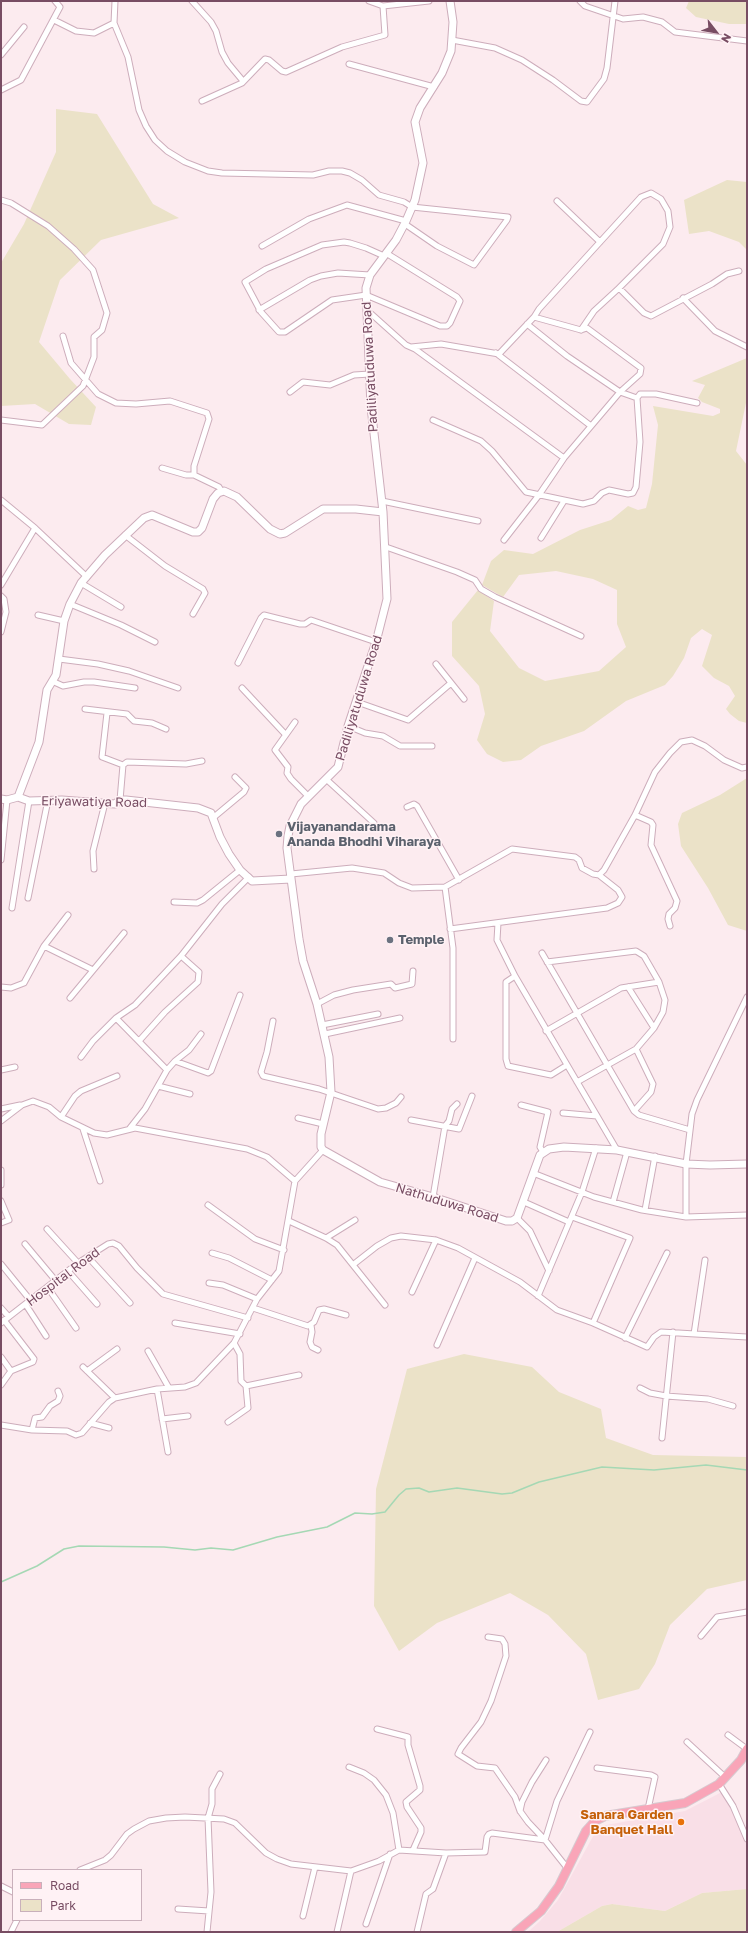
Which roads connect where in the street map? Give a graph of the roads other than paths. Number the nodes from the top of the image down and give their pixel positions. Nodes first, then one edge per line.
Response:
1 (55, 1) edge
2 (115, 1) edge
3 (192, 1) edge
4 (369, 1) edge
5 (429, 1) edge
6 (450, 1) edge
7 (580, 1) edge
8 (615, 1) edge
9 (383, 6) junction
10 (612, 15) junction
11 (54, 20) junction
12 (114, 23) junction
13 (24, 27) dead end
14 (452, 40) junction
15 (747, 41) edge
16 (1, 55) edge
17 (349, 64) dead end
18 (243, 82) junction
19 (434, 87) junction
20 (1, 90) edge
21 (202, 101) dead end
22 (1, 200) edge
23 (557, 201) dead end
24 (412, 207) junction
25 (405, 223) junction
26 (600, 242) junction
27 (262, 246) dead end
28 (385, 255) junction
29 (739, 271) dead end
30 (370, 275) junction
31 (620, 288) junction
32 (366, 295) junction
33 (683, 298) junction
34 (259, 310) junction
35 (367, 310) junction
36 (534, 317) junction
37 (527, 324) junction
38 (581, 330) junction
39 (63, 336) dead end
40 (411, 347) junction
41 (747, 347) edge
42 (496, 353) junction
43 (370, 374) junction
44 (86, 381) junction
45 (290, 392) dead end
46 (620, 392) junction
47 (637, 398) junction
48 (697, 403) dead end
49 (1, 420) edge
50 (433, 420) dead end
51 (590, 426) junction
52 (564, 458) junction
53 (162, 468) dead end
54 (194, 475) junction
55 (222, 492) junction
56 (539, 495) junction
57 (1, 500) edge
58 (382, 501) junction
59 (564, 501) junction
60 (383, 512) junction
61 (478, 521) dead end
62 (35, 528) junction
63 (125, 535) junction
64 (541, 538) dead end
65 (504, 540) dead end
66 (386, 547) junction
67 (87, 577) junction
68 (2, 579) edge
69 (81, 584) junction
70 (1, 585) edge
71 (1, 596) edge
72 (70, 604) junction
73 (121, 607) dead end
74 (193, 614) dead end
75 (38, 615) dead end
76 (3, 620) edge
77 (64, 621) junction
78 (1, 632) edge
79 (581, 636) dead end
80 (155, 642) dead end
81 (376, 642) junction
82 (59, 659) junction
83 (238, 663) dead end
84 (436, 664) dead end
85 (52, 682) junction
86 (451, 683) junction
87 (135, 688) dead end
88 (178, 688) dead end
89 (242, 688) dead end
90 (464, 699) dead end
91 (357, 702) junction
92 (85, 709) dead end
93 (108, 713) junction
94 (295, 722) dead end
95 (348, 726) junction
96 (166, 730) dead end
97 (285, 734) junction
98 (432, 746) dead end
99 (202, 762) dead end
100 (123, 765) junction
101 (747, 767) edge
102 (235, 777) dead end
103 (326, 780) junction
104 (308, 796) junction
105 (18, 797) junction
106 (4, 799) edge
107 (48, 800) junction
108 (120, 800) junction
109 (29, 801) junction
110 (105, 803) junction
111 (407, 807) dead end
112 (635, 815) junction
113 (214, 817) junction
114 (374, 822) dead end
115 (1, 860) edge
116 (94, 869) dead end
117 (240, 870) junction
118 (599, 874) junction
119 (291, 876) junction
120 (249, 877) junction
121 (459, 880) junction
122 (445, 887) junction
123 (28, 898) dead end
124 (174, 902) dead end
125 (12, 908) dead end
126 (68, 915) dead end
127 (498, 923) junction
128 (670, 926) dead end
129 (450, 929) junction
130 (124, 934) dead end
131 (44, 946) junction
132 (542, 954) dead end
133 (181, 956) junction
134 (547, 962) junction
135 (93, 970) junction
136 (413, 971) dead end
137 (515, 976) junction
138 (659, 982) junction
139 (1, 987) edge
140 (628, 987) junction
141 (240, 995) dead end
142 (747, 997) edge
143 (70, 998) dead end
144 (317, 1004) junction
145 (577, 1013) junction
146 (378, 1014) dead end
147 (116, 1018) junction
148 (400, 1018) dead end
149 (274, 1021) dead end
150 (322, 1025) junction
151 (654, 1028) junction
152 (546, 1031) junction
153 (201, 1034) dead end
154 (325, 1034) junction
155 (453, 1039) dead end
156 (139, 1041) junction
157 (636, 1048) junction
158 (81, 1057) dead end
159 (175, 1061) junction
160 (567, 1065) junction
161 (608, 1065) junction
162 (14, 1067) dead end
163 (1, 1070) edge
164 (168, 1070) junction
165 (117, 1076) dead end
166 (577, 1082) junction
167 (158, 1086) junction
168 (331, 1092) junction
169 (190, 1094) dead end
170 (472, 1096) dead end
171 (401, 1097) dead end
172 (457, 1104) dead end
173 (22, 1105) junction
174 (521, 1105) dead end
175 (1, 1109) edge
176 (634, 1111) junction
177 (563, 1113) dead end
178 (598, 1116) junction
179 (61, 1117) junction
180 (298, 1118) dead end
181 (411, 1120) dead end
182 (1, 1121) edge
183 (323, 1124) junction
184 (445, 1126) junction
185 (130, 1128) junction
186 (84, 1129) junction
187 (690, 1130) junction
188 (596, 1148) junction
189 (323, 1150) junction
190 (616, 1150) junction
191 (543, 1152) junction
192 (627, 1152) junction
193 (655, 1156) junction
194 (686, 1164) junction
195 (747, 1164) edge
196 (1, 1170) edge
197 (533, 1173) junction
198 (295, 1180) junction
199 (100, 1181) dead end
200 (1, 1185) edge
201 (582, 1192) junction
202 (433, 1197) junction
203 (1, 1201) edge
204 (524, 1202) junction
205 (613, 1202) junction
206 (208, 1205) dead end
207 (645, 1210) junction
208 (747, 1215) edge
209 (686, 1217) junction
210 (517, 1218) junction
211 (356, 1220) dead end
212 (571, 1220) junction
213 (289, 1221) junction
214 (1, 1223) edge
215 (47, 1229) dead end
216 (326, 1238) junction
217 (436, 1240) junction
218 (25, 1244) dead end
219 (284, 1250) junction
220 (212, 1253) dead end
221 (667, 1253) dead end
222 (88, 1257) junction
223 (475, 1258) junction
224 (705, 1260) dead end
225 (78, 1263) junction
226 (1, 1264) edge
227 (354, 1264) junction
228 (68, 1271) junction
229 (549, 1271) junction
230 (272, 1280) junction
231 (56, 1281) junction
232 (210, 1283) dead end
233 (48, 1288) junction
234 (412, 1292) dead end
235 (538, 1296) junction
236 (257, 1300) junction
237 (31, 1301) junction
238 (130, 1303) dead end
239 (97, 1304) dead end
240 (26, 1305) junction
241 (385, 1305) dead end
242 (1, 1308) edge
243 (252, 1308) junction
244 (346, 1315) dead end
245 (248, 1318) junction
246 (5, 1320) edge
247 (593, 1323) junction
248 (176, 1324) dead end
249 (311, 1325) junction
250 (76, 1328) dead end
251 (673, 1332) junction
252 (240, 1334) junction
253 (694, 1334) junction
254 (46, 1336) dead end
255 (747, 1337) edge
256 (625, 1338) junction
257 (234, 1343) junction
258 (437, 1345) dead end
259 (117, 1349) dead end
260 (318, 1350) dead end
261 (148, 1351) dead end
262 (1, 1357) edge
263 (11, 1371) junction
264 (299, 1375) dead end
265 (1, 1385) edge
266 (246, 1386) junction
267 (169, 1388) junction
268 (640, 1388) dead end
269 (157, 1389) junction
270 (58, 1391) dead end
271 (666, 1396) junction
272 (115, 1398) junction
273 (733, 1406) dead end
274 (188, 1416) dead end
275 (162, 1419) junction
276 (228, 1422) dead end
277 (90, 1423) junction
278 (1, 1425) edge
279 (109, 1428) dead end
280 (32, 1430) junction
281 (662, 1438) dead end
282 (168, 1452) dead end
283 (747, 1612) edge
284 (701, 1636) dead end
285 (488, 1637) dead end
286 (377, 1729) dead end
287 (590, 1732) dead end
288 (728, 1735) dead end
289 (687, 1742) dead end
290 (747, 1749) edge
291 (546, 1760) dead end
292 (349, 1767) dead end
293 (597, 1768) dead end
294 (220, 1774) dead end
295 (725, 1777) junction
296 (719, 1784) junction
297 (648, 1809) junction
298 (520, 1811) junction
299 (208, 1818) junction
300 (745, 1829) edge
301 (747, 1839) edge
302 (545, 1840) junction
303 (399, 1850) junction
304 (413, 1850) junction
305 (446, 1853) junction
306 (390, 1854) junction
307 (315, 1867) junction
308 (83, 1869) edge
309 (568, 1869) junction
310 (351, 1871) junction
311 (1, 1886) edge
312 (12, 1892) edge
313 (178, 1909) dead end
314 (209, 1911) junction
315 (303, 1916) dead end
316 (16, 1921) edge
317 (366, 1924) dead end
318 (11, 1932) edge
319 (207, 1932) edge
320 (337, 1932) edge
321 (417, 1932) edge
322 (516, 1932) edge

1 - 11 street
2 - 12 street
3 - 18 street
4 - 9 street
5 - 9 street
6 - 14 street, Padiliyatuduwa Road
7 - 10 street
8 - 10 street
9 - 18 street
10 - 14 street
10 - 15 street
11 - 12 street
11 - 20 street
12 - 24 street
13 - 16 street
14 - 19 street, Padiliyatuduwa Road
17 - 19 street
18 - 21 street
19 - 24 street, Padiliyatuduwa Road
22 - 44 street
23 - 26 street
24 - 25 street, Padiliyatuduwa Road
24 - 25 street
25 - 27 street
25 - 28 street, Padiliyatuduwa Road
26 - 31 street
26 - 36 street
28 - 30 street, Padiliyatuduwa Road
28 - 32 street
28 - 34 street
29 - 33 street
30 - 32 street, Padiliyatuduwa Road
30 - 34 street
31 - 33 street
31 - 38 street
32 - 34 street
32 - 35 street, Padiliyatuduwa Road
33 - 41 street
35 - 40 street
35 - 43 street, Padiliyatuduwa Road
36 - 37 street
36 - 38 street
37 - 42 street
37 - 46 street
38 - 46 street
39 - 44 street
40 - 42 street
40 - 52 street
42 - 51 street
43 - 45 street
43 - 58 street, Padiliyatuduwa Road
44 - 49 street
44 - 54 street
46 - 47 street
46 - 51 street
47 - 48 street
47 - 59 street
50 - 56 street
51 - 52 street
52 - 56 street
53 - 54 street
54 - 55 street
55 - 60 street
55 - 63 street
56 - 59 street
56 - 65 street
57 - 62 street
58 - 60 street, Padiliyatuduwa Road
58 - 61 street
59 - 64 street
60 - 66 street, Padiliyatuduwa Road
62 - 67 street
62 - 68 street
63 - 67 street
63 - 74 street
66 - 79 street
66 - 81 street, Padiliyatuduwa Road
67 - 69 street
68 - 70 street
69 - 72 street
69 - 73 street
71 - 76 street
72 - 77 street
72 - 80 street
75 - 77 street
76 - 78 street
77 - 82 street
81 - 83 street
81 - 91 street, Padiliyatuduwa Road
82 - 85 street
82 - 88 street
84 - 86 street
85 - 87 street
85 - 105 street
86 - 90 street
86 - 91 street
89 - 97 street
91 - 95 street, Padiliyatuduwa Road
92 - 93 street
93 - 96 street
93 - 100 street
94 - 97 street
95 - 98 street
95 - 103 street, Padiliyatuduwa Road
97 - 104 street
99 - 100 street
100 - 108 street
101 - 112 street
102 - 113 street
103 - 104 street, Padiliyatuduwa Road
103 - 114 street
104 - 119 street, Padiliyatuduwa Road
105 - 106 street
105 - 109 street, Eriyawatiya Road
106 - 115 street
107 - 109 street, Eriyawatiya Road
107 - 110 street, Eriyawatiya Road
107 - 123 street
108 - 110 street, Eriyawatiya Road
108 - 113 street, Eriyawatiya Road
109 - 125 street
110 - 116 street
111 - 121 street
112 - 118 street
112 - 128 street
113 - 117 street
117 - 120 street
117 - 124 street
118 - 121 street
118 - 127 street
119 - 120 street
119 - 122 street
119 - 144 street, Padiliyatuduwa Road
120 - 133 street
121 - 122 street
122 - 129 street
126 - 131 street
127 - 129 street
127 - 137 street
129 - 155 street
130 - 135 street
131 - 135 street
131 - 139 street
132 - 134 street
133 - 147 street
133 - 156 street
134 - 138 street
134 - 145 street
135 - 143 street
136 - 144 street
137 - 152 street
137 - 160 street
138 - 140 street
138 - 151 street
140 - 145 street
140 - 151 street
141 - 159 street
142 - 187 street
144 - 150 street, Padiliyatuduwa Road
145 - 152 street
145 - 161 street
146 - 150 street
147 - 156 street
147 - 158 street
148 - 154 street
149 - 168 street
150 - 154 street, Padiliyatuduwa Road
151 - 157 street
152 - 160 street
153 - 159 street
154 - 168 street, Padiliyatuduwa Road
156 - 164 street
157 - 161 street
157 - 176 street
159 - 164 street
160 - 166 street
161 - 166 street
161 - 176 street
162 - 163 street
164 - 167 street
165 - 179 street
166 - 178 street
167 - 169 street
167 - 185 street
168 - 171 street
168 - 183 street, Padiliyatuduwa Road
170 - 184 street
172 - 184 street
173 - 175 street
173 - 179 street
173 - 182 street
174 - 191 street
176 - 187 street
177 - 178 street
178 - 190 street
179 - 186 street
180 - 183 street
181 - 184 street
183 - 189 street, Padiliyatuduwa Road
184 - 202 street
185 - 186 street
185 - 198 street
186 - 199 street
187 - 194 street
188 - 190 street
188 - 191 street
188 - 201 street
189 - 198 street
189 - 202 street, Nathuduwa Road
190 - 192 street
191 - 197 street, Nathuduwa Road
192 - 193 street
192 - 205 street
193 - 194 street
193 - 207 street
194 - 195 street
194 - 209 street
196 - 200 street
197 - 201 street
197 - 204 street, Nathuduwa Road
198 - 213 street
201 - 205 street
201 - 212 street
202 - 210 street, Nathuduwa Road
203 - 214 street
204 - 210 street, Nathuduwa Road
204 - 212 street
205 - 207 street
206 - 219 street
207 - 209 street
208 - 209 street
210 - 229 street
211 - 216 street
212 - 229 street
212 - 247 street
213 - 216 street
213 - 219 street
215 - 225 street
216 - 227 street
217 - 223 street
217 - 227 street
217 - 234 street
218 - 231 street
219 - 230 street
220 - 230 street
221 - 256 street
222 - 225 street, Hospital Road
222 - 238 street
222 - 245 street, Hospital Road
223 - 235 street
223 - 258 street
224 - 253 street
225 - 228 street, Hospital Road
226 - 237 street
227 - 241 street
228 - 231 street, Hospital Road
228 - 239 street
229 - 235 street
230 - 236 street
231 - 233 street, Hospital Road
232 - 236 street
233 - 237 street, Hospital Road
233 - 250 street
235 - 247 street
236 - 243 street
237 - 240 street, Hospital Road
240 - 246 street, Hospital Road
240 - 254 street
242 - 246 street
243 - 245 street
243 - 249 street
244 - 249 street
245 - 252 street
246 - 263 street
247 - 256 street
248 - 252 street
249 - 260 street
251 - 253 street
251 - 256 street
251 - 271 street
252 - 257 street
253 - 255 street
257 - 266 street
257 - 267 street
259 - 272 street
261 - 267 street
262 - 263 street
263 - 265 street
264 - 266 street
266 - 276 street
267 - 269 street
268 - 271 street
269 - 272 street
269 - 275 street
270 - 280 street
271 - 273 street
271 - 281 street
272 - 277 street
274 - 275 street
275 - 282 street
277 - 279 street
277 - 280 street
278 - 280 street
283 - 284 street
285 - 298 street
286 - 304 street
287 - 302 street
288 - 290 street
289 - 295 street
290 - 295 main road
291 - 298 street
292 - 303 street
293 - 297 street
294 - 299 street
295 - 296 main road
296 - 297 main road
296 - 300 street
297 - 309 main road
298 - 302 street
299 - 307 street
299 - 308 street
299 - 314 street
300 - 301 street
302 - 305 street
302 - 309 street
303 - 304 street
303 - 306 street
304 - 305 street
305 - 321 street
306 - 310 street
306 - 317 street
307 - 310 street
307 - 315 street
309 - 322 main road
310 - 320 street
311 - 312 street
313 - 314 street
314 - 319 street
316 - 318 street

